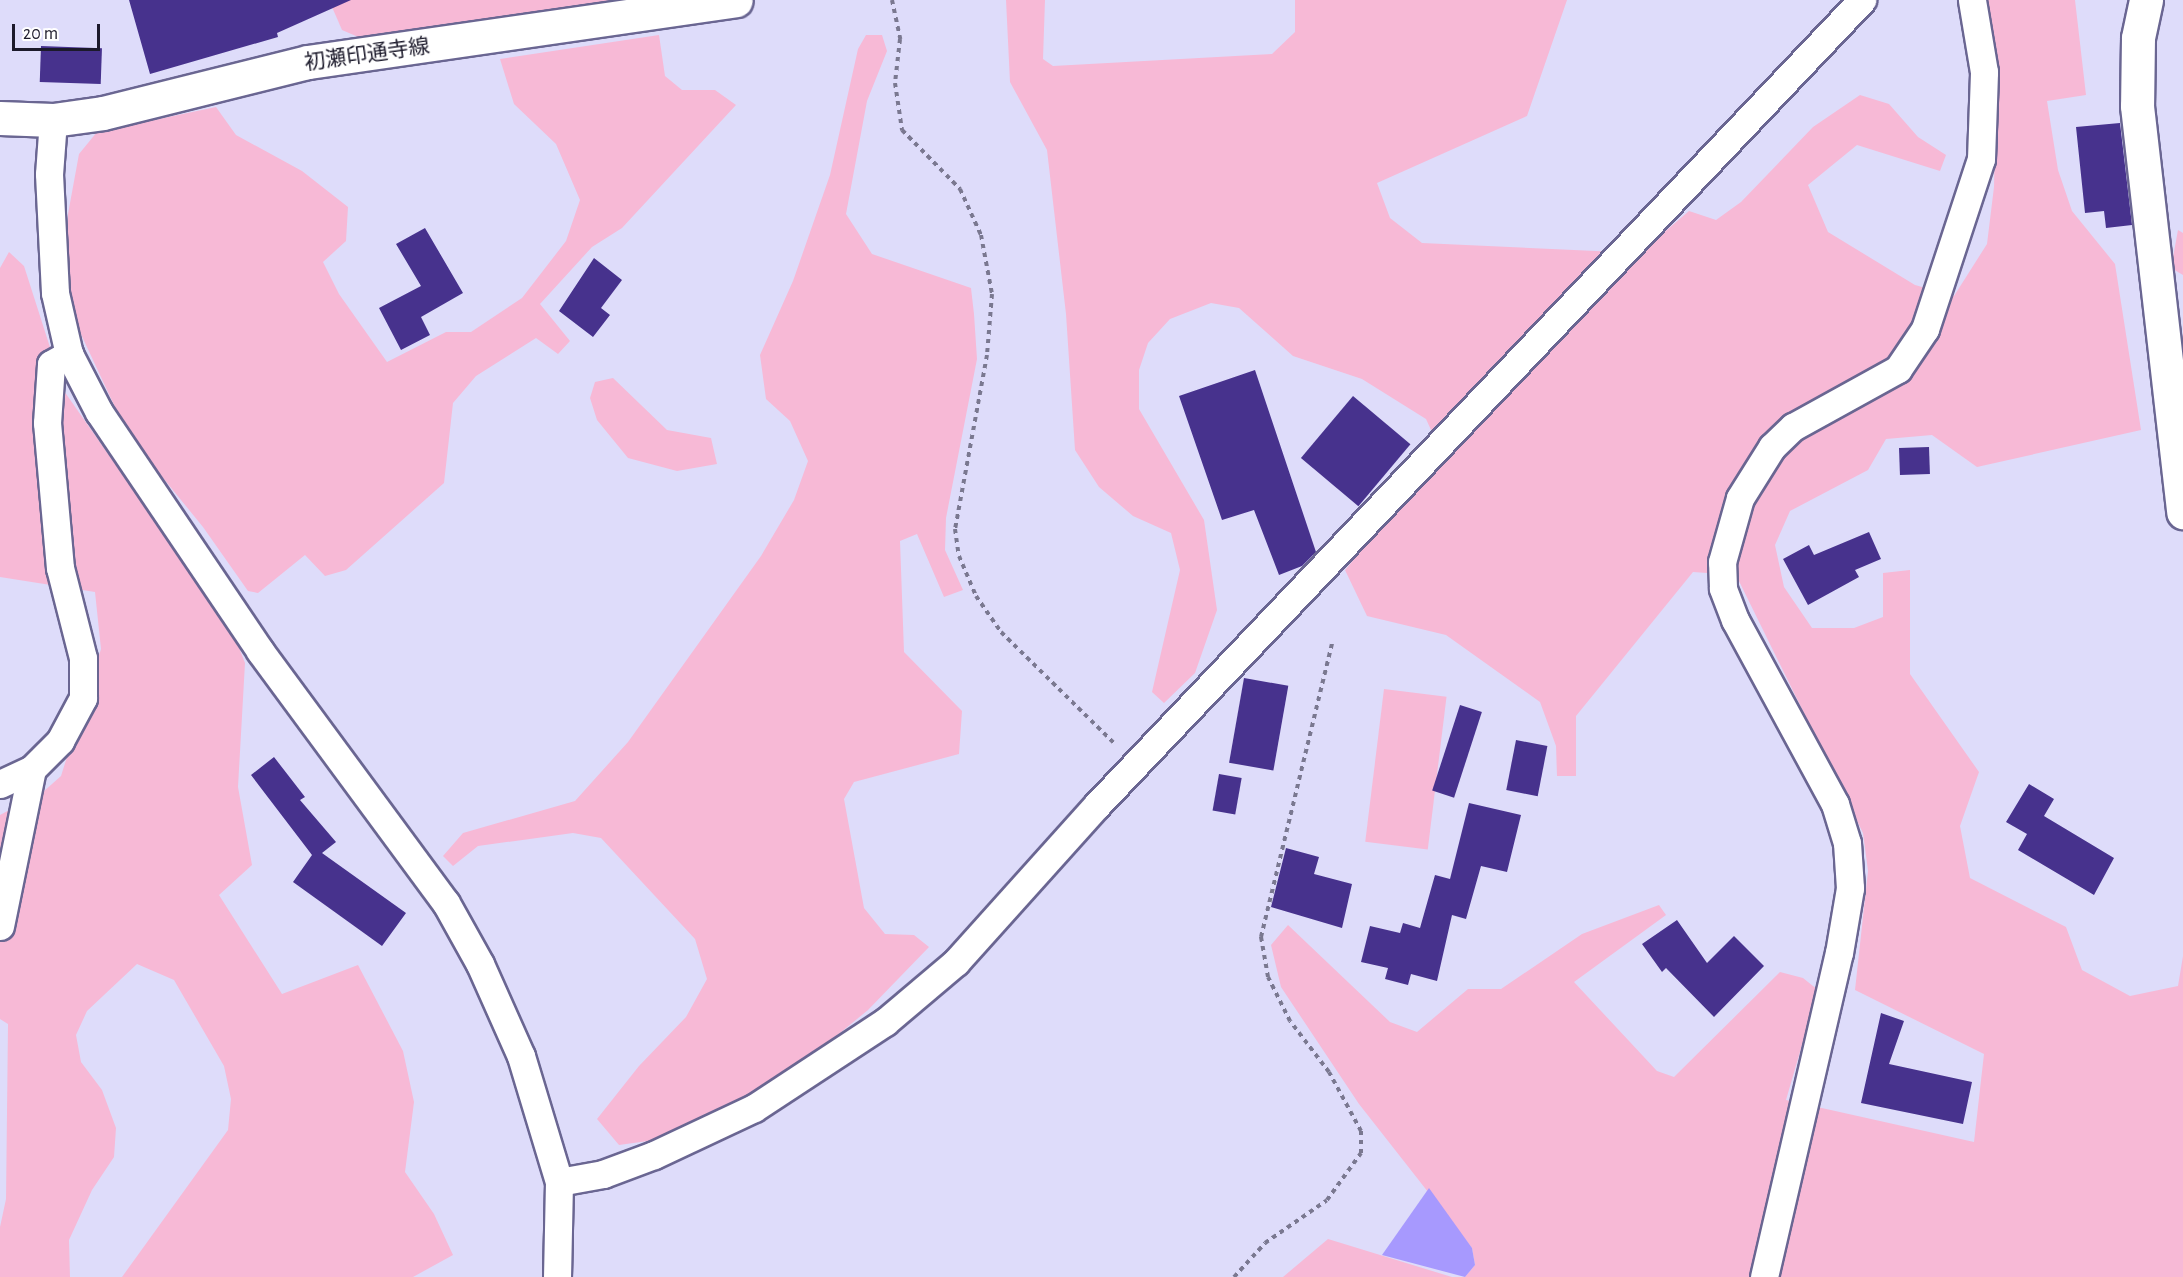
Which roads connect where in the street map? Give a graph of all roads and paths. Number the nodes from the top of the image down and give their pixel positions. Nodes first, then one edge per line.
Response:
1 (736, 0) edge
2 (892, 0) edge
3 (1862, 0) edge
4 (1972, 0) edge
5 (2146, 0) edge
6 (0, 118) edge
7 (53, 120) junction
8 (69, 354) junction
9 (2183, 512) edge
10 (1332, 643) dead end
11 (1136, 764) junction
12 (32, 769) junction
13 (0, 784) edge
14 (0, 926) edge
15 (559, 1182) junction
16 (557, 1277) edge
17 (1234, 1277) edge
18 (1764, 1277) edge

1 - 7 main road, 初瀬印通寺線
2 - 11 path
3 - 11 street
4 - 18 street
5 - 9 main road
6 - 7 main road, 初瀬印通寺線
7 - 8 street
8 - 12 street
8 - 15 street
10 - 17 path
11 - 15 street
12 - 13 street
12 - 14 street
15 - 16 street

